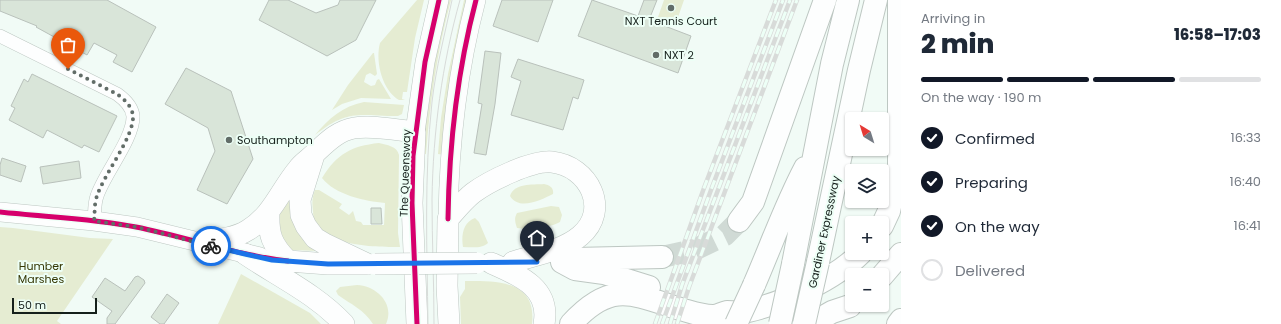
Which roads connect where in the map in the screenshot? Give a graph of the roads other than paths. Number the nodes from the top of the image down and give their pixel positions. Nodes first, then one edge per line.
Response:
1 (439, 0) edge
2 (476, 0) edge
3 (825, 0) edge
4 (848, 0) edge
5 (876, 0) edge
6 (899, 0) edge
7 (0, 36) edge
8 (415, 132) junction
9 (816, 146) junction
10 (314, 154) junction
11 (0, 212) edge
12 (269, 212) junction
13 (887, 216) edge
14 (448, 219) junction
15 (94, 221) junction
16 (738, 221) tunnel mouth
17 (198, 242) junction
18 (245, 254) junction
19 (901, 254) edge
20 (662, 257) tunnel mouth
21 (852, 260) edge
22 (288, 262) junction
23 (513, 262) junction
24 (562, 262) junction
25 (484, 263) junction
26 (371, 264) junction
27 (889, 268) edge
28 (845, 307) edge
29 (845, 311) edge
30 (731, 318) edge
31 (901, 320) edge
32 (344, 324) edge
33 (417, 324) edge
34 (449, 324) edge
35 (544, 324) edge
36 (571, 324) edge
37 (780, 324) edge
38 (804, 324) edge
39 (811, 324) edge
40 (832, 324) edge
41 (898, 324) edge

1 - 8 main road, The Queensway
2 - 14 main road
3 - 16 highway
4 - 9 highway
5 - 38 highway, Gardiner Expressway, bridge
6 - 13 highway
7 - 15 street
8 - 10 main road
8 - 33 main road, The Queensway
9 - 30 highway, bridge
9 - 37 highway, bridge
10 - 12 main road
10 - 26 main road
11 - 15 main road
12 - 17 main road
12 - 22 main road
14 - 23 main road
14 - 34 main road
15 - 17 main road
17 - 18 main road
18 - 22 main road
18 - 32 main road
19 - 27 highway
20 - 24 highway
21 - 30 highway
22 - 26 main road
23 - 24 main road
23 - 25 main road
24 - 30 highway
25 - 26 main road, bridge
25 - 35 main road
28 - 39 highway
29 - 40 highway
30 - 36 highway
31 - 41 highway

